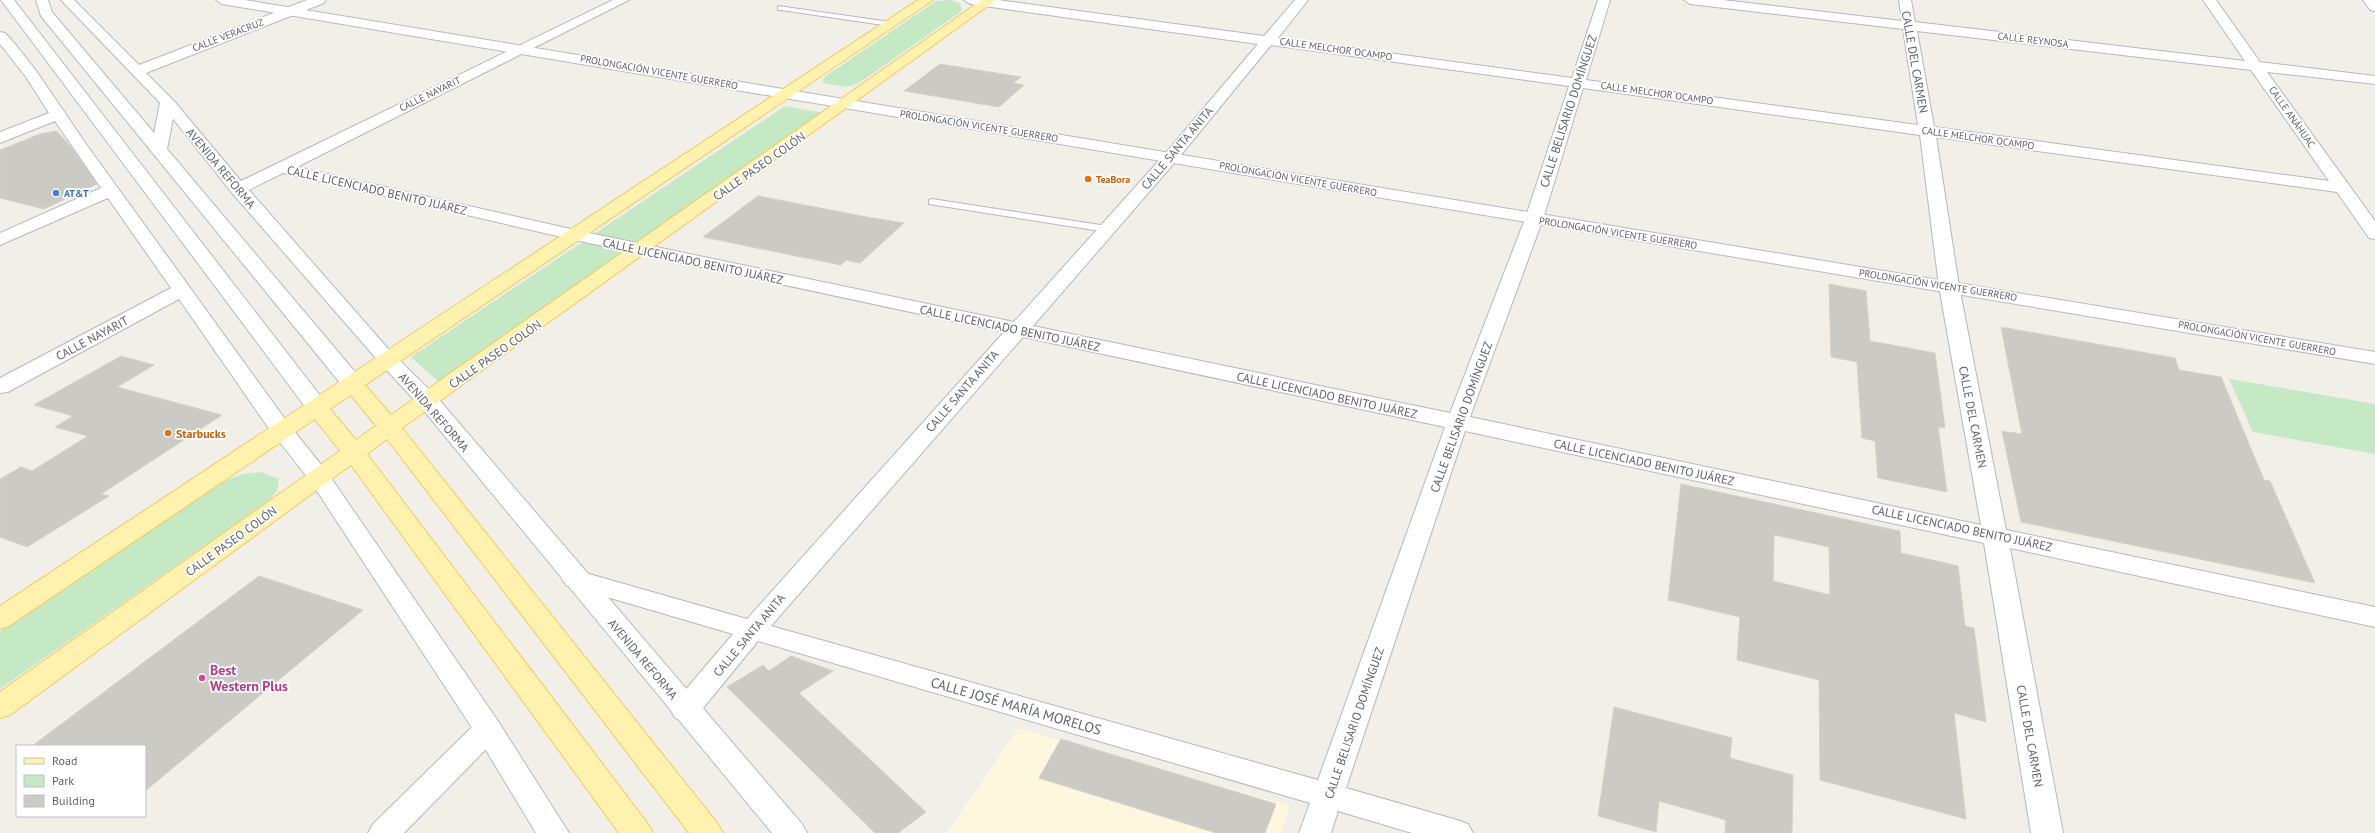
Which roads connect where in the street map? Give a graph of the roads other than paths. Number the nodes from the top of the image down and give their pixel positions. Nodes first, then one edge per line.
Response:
1 (7, 0) edge
2 (42, 0) edge
3 (67, 0) edge
4 (222, 0) edge
5 (319, 0) edge
6 (623, 0) edge
7 (927, 0) edge
8 (1302, 0) edge
9 (1604, 0) edge
10 (1690, 0) edge
11 (1904, 0) edge
12 (2209, 0) edge
13 (2369, 0) edge
14 (982, 1) edge
15 (2375, 6) edge
16 (781, 8) dead end
17 (291, 11) junction
18 (890, 24) junction
19 (1908, 26) junction
20 (0, 36) edge
21 (1268, 40) junction
22 (522, 49) junction
23 (2256, 66) junction
24 (138, 71) junction
25 (2375, 80) edge
26 (1578, 82) junction
27 (786, 94) junction
28 (168, 103) junction
29 (847, 104) junction
30 (57, 115) junction
31 (1927, 131) junction
32 (0, 138) edge
33 (159, 148) junction
34 (1170, 158) junction
35 (281, 168) junction
36 (2343, 188) junction
37 (238, 189) junction
38 (111, 190) junction
39 (932, 202) dead end
40 (1534, 219) junction
41 (1107, 229) junction
42 (2375, 234) edge
43 (575, 236) junction
44 (0, 240) edge
45 (641, 250) junction
46 (1949, 286) junction
47 (183, 289) junction
48 (1017, 330) junction
49 (2375, 358) edge
50 (388, 360) junction
51 (353, 384) junction
52 (0, 387) edge
53 (428, 402) junction
54 (317, 407) junction
55 (1457, 423) junction
56 (390, 428) junction
57 (282, 431) junction
58 (354, 453) junction
59 (319, 477) junction
60 (1995, 535) junction
61 (575, 579) junction
62 (2375, 617) edge
63 (0, 619) edge
64 (751, 630) junction
65 (0, 707) edge
66 (686, 710) junction
67 (488, 728) junction
68 (1329, 795) junction
69 (384, 833) edge
70 (554, 833) edge
71 (637, 833) edge
72 (707, 833) edge
73 (791, 833) edge
74 (1315, 833) edge
75 (1457, 833) edge
76 (2047, 833) edge

1 - 54 street
2 - 33 street
3 - 24 street, AVENIDA REFORMA
4 - 17 street, PROLONGACIÓN VICENTE GUERRERO
5 - 17 street, CALLE VERACRUZ
6 - 22 street, CALLE NAYARIT
7 - 18 main road
8 - 21 street, CALLE SANTA ANITA
9 - 26 street, CALLE BELISARIO DOMÍNGUEZ
10 - 19 street, CALLE REYNOSA
11 - 19 street, CALLE DEL CARMEN
12 - 23 street, CALLE ANÁHUAC
13 - 15 street
14 - 21 street, CALLE MELCHOR OCAMPO
14 - 29 main road, CALLE PASEO COLÓN
16 - 18 lane
17 - 22 street, PROLONGACIÓN VICENTE GUERRERO
17 - 24 street, CALLE VERACRUZ
18 - 27 main road
19 - 23 street, CALLE REYNOSA
19 - 31 street, CALLE DEL CARMEN
20 - 30 street
21 - 26 street, CALLE MELCHOR OCAMPO
21 - 34 street, CALLE SANTA ANITA
22 - 27 street, PROLONGACIÓN VICENTE GUERRERO
22 - 35 street, CALLE NAYARIT
23 - 25 street, CALLE REYNOSA
23 - 36 street, CALLE ANÁHUAC
24 - 28 street, AVENIDA REFORMA
26 - 31 street, CALLE MELCHOR OCAMPO
26 - 40 street, CALLE BELISARIO DOMÍNGUEZ
27 - 29 street, PROLONGACIÓN VICENTE GUERRERO
27 - 43 main road
28 - 33 street
28 - 37 street, AVENIDA REFORMA
29 - 34 street, PROLONGACIÓN VICENTE GUERRERO
29 - 45 main road, CALLE PASEO COLÓN
30 - 32 street
30 - 38 street
31 - 36 street, CALLE MELCHOR OCAMPO
31 - 46 street, CALLE DEL CARMEN
33 - 51 street
34 - 40 street, PROLONGACIÓN VICENTE GUERRERO
34 - 41 street, CALLE SANTA ANITA
35 - 37 street, CALLE NAYARIT
35 - 43 street, CALLE LICENCIADO BENITO JUÁREZ
36 - 42 street, CALLE ANÁHUAC
37 - 50 street, AVENIDA REFORMA
38 - 44 street
38 - 47 street
39 - 41 lane
40 - 46 street, PROLONGACIÓN VICENTE GUERRERO
40 - 55 street, CALLE BELISARIO DOMÍNGUEZ
41 - 48 street, CALLE SANTA ANITA
43 - 45 street, CALLE LICENCIADO BENITO JUÁREZ
43 - 50 main road
45 - 48 street, CALLE LICENCIADO BENITO JUÁREZ
45 - 53 main road, CALLE PASEO COLÓN
46 - 49 street, PROLONGACIÓN VICENTE GUERRERO
46 - 60 street, CALLE DEL CARMEN
47 - 52 street, CALLE NAYARIT
47 - 57 street
48 - 55 street, CALLE LICENCIADO BENITO JUÁREZ
48 - 64 street, CALLE SANTA ANITA
50 - 51 main road
50 - 53 street, AVENIDA REFORMA
51 - 54 main road
51 - 56 main road
53 - 56 main road, CALLE PASEO COLÓN
53 - 61 street, AVENIDA REFORMA
54 - 57 main road
54 - 58 main road
55 - 60 street, CALLE LICENCIADO BENITO JUÁREZ
55 - 68 street, CALLE BELISARIO DOMÍNGUEZ
56 - 58 main road, CALLE PASEO COLÓN
56 - 72 main road
57 - 59 street
57 - 63 main road
58 - 59 main road, CALLE PASEO COLÓN
58 - 71 main road
59 - 65 main road, CALLE PASEO COLÓN
59 - 67 street
60 - 62 street, CALLE LICENCIADO BENITO JUÁREZ
60 - 76 street, CALLE DEL CARMEN
61 - 64 street, CALLE JOSÉ MARÍA MORELOS
61 - 66 street, AVENIDA REFORMA
64 - 66 street, CALLE SANTA ANITA
64 - 68 street, CALLE JOSÉ MARÍA MORELOS
66 - 73 street, AVENIDA REFORMA
67 - 69 street
67 - 70 street
68 - 74 street, CALLE BELISARIO DOMÍNGUEZ
68 - 75 street, CALLE JOSÉ MARÍA MORELOS

